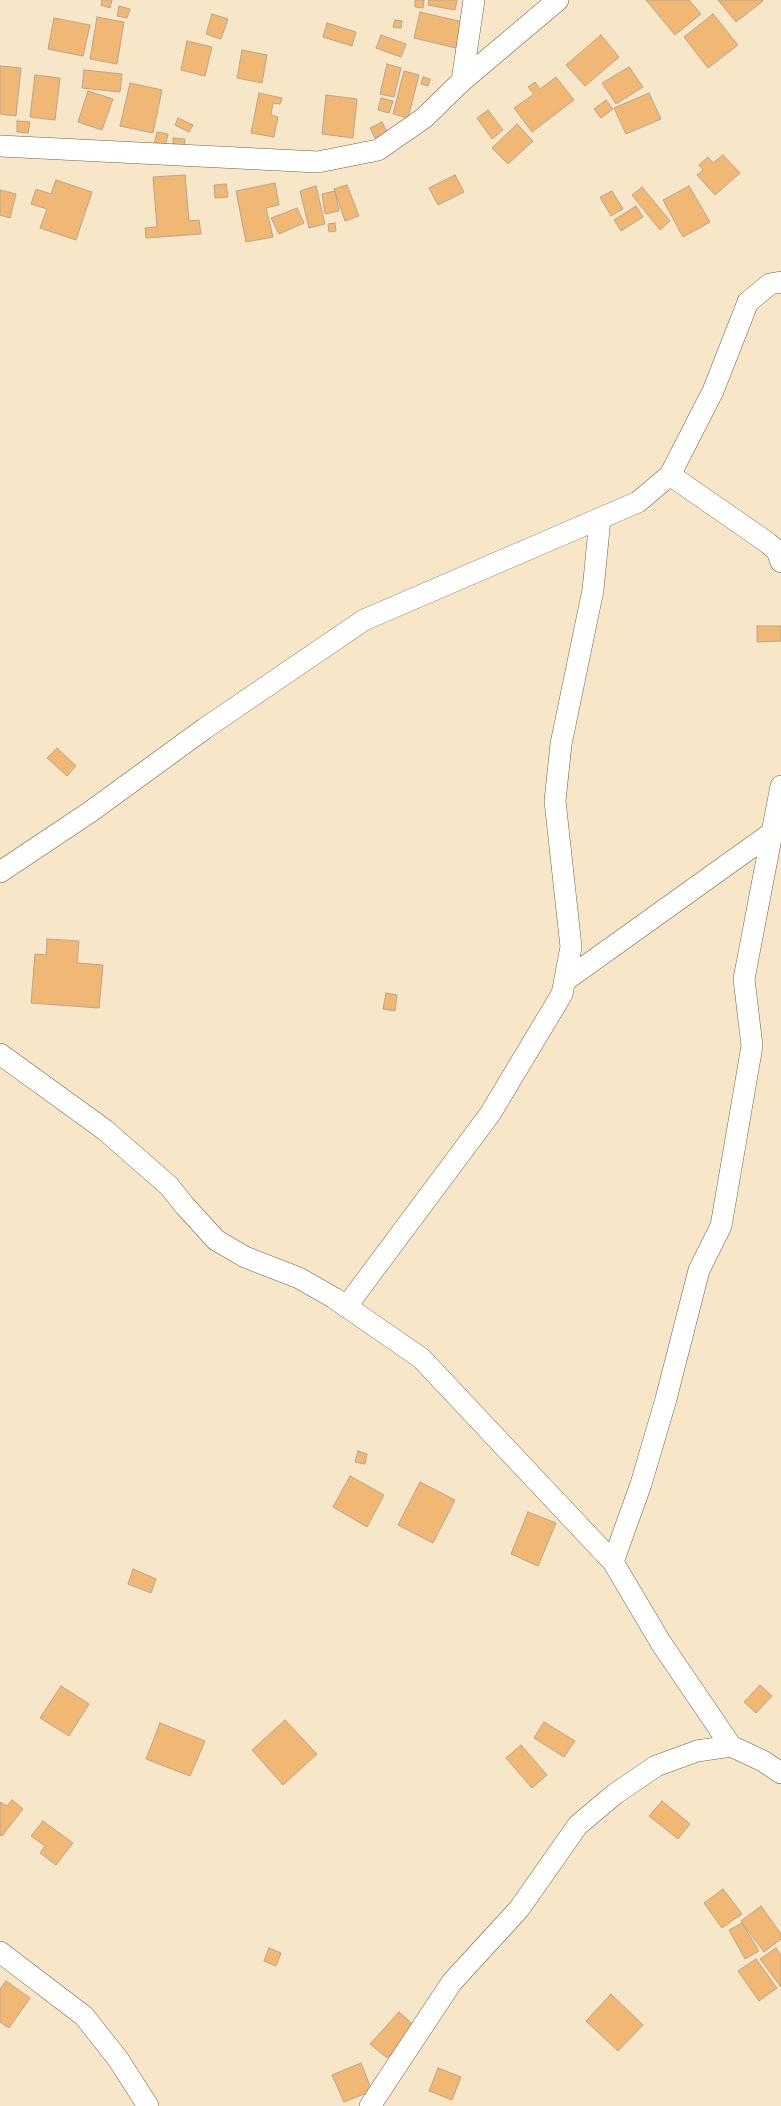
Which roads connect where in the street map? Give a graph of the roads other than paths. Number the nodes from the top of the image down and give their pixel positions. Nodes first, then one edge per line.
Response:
1 (474, 0) edge
2 (558, 0) edge
3 (462, 81) junction
4 (0, 146) edge
5 (781, 282) edge
6 (670, 474) junction
7 (600, 519) junction
8 (781, 562) edge
9 (781, 786) edge
10 (776, 829) edge
11 (0, 872) edge
12 (566, 980) junction
13 (0, 1054) edge
14 (346, 1306) junction
15 (614, 1562) junction
16 (732, 1746) junction
17 (781, 1773) edge
18 (0, 1952) edge
19 (148, 2106) edge
20 (370, 2106) edge

1 - 3 street
2 - 3 street
3 - 4 street
5 - 6 street
6 - 7 street
6 - 8 street
7 - 11 street
7 - 12 street
9 - 10 street
10 - 12 street
10 - 15 street
12 - 14 street
13 - 14 street
14 - 15 street
15 - 16 street
16 - 17 street
16 - 20 street
18 - 19 street

